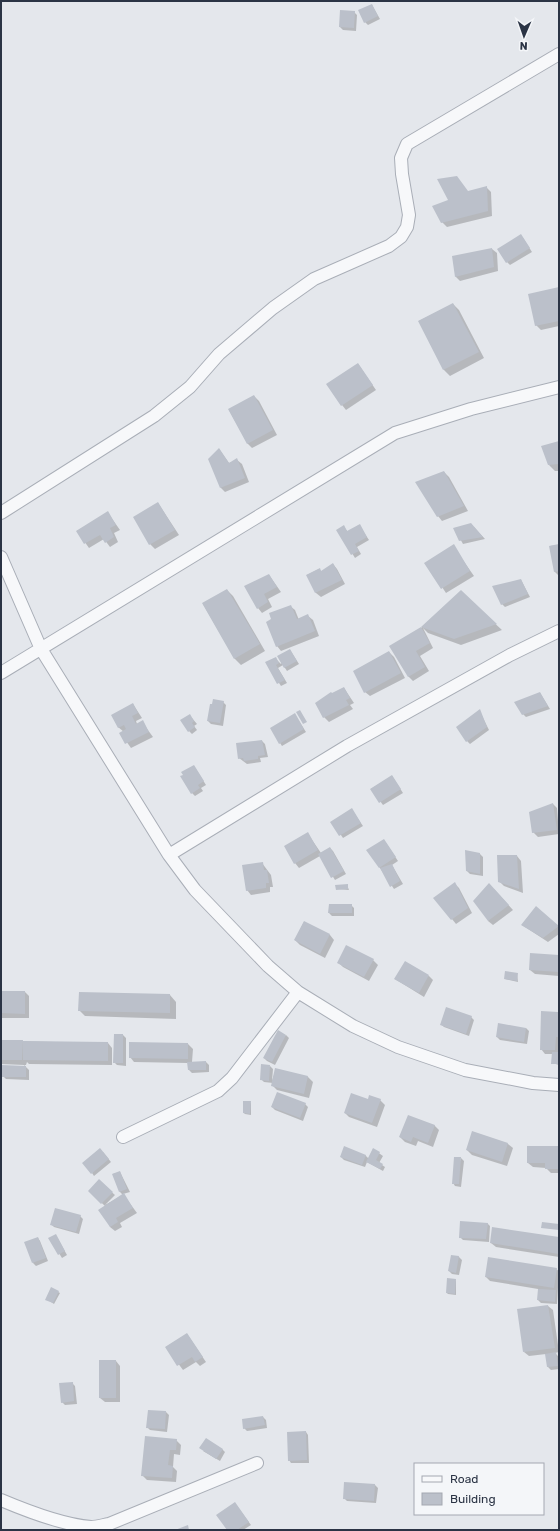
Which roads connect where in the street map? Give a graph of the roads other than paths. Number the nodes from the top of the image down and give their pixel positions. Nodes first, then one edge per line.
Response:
1 (559, 54) edge
2 (559, 387) edge
3 (1, 513) edge
4 (1, 557) edge
5 (559, 631) edge
6 (42, 648) junction
7 (1, 673) edge
8 (169, 855) junction
9 (298, 992) junction
10 (559, 1085) edge
11 (123, 1137) dead end
12 (257, 1463) dead end
13 (1, 1500) edge

1 - 3 street
2 - 6 street
4 - 6 street
5 - 8 street
6 - 7 street
6 - 8 street
8 - 9 street
9 - 10 street
9 - 11 street
12 - 13 street

